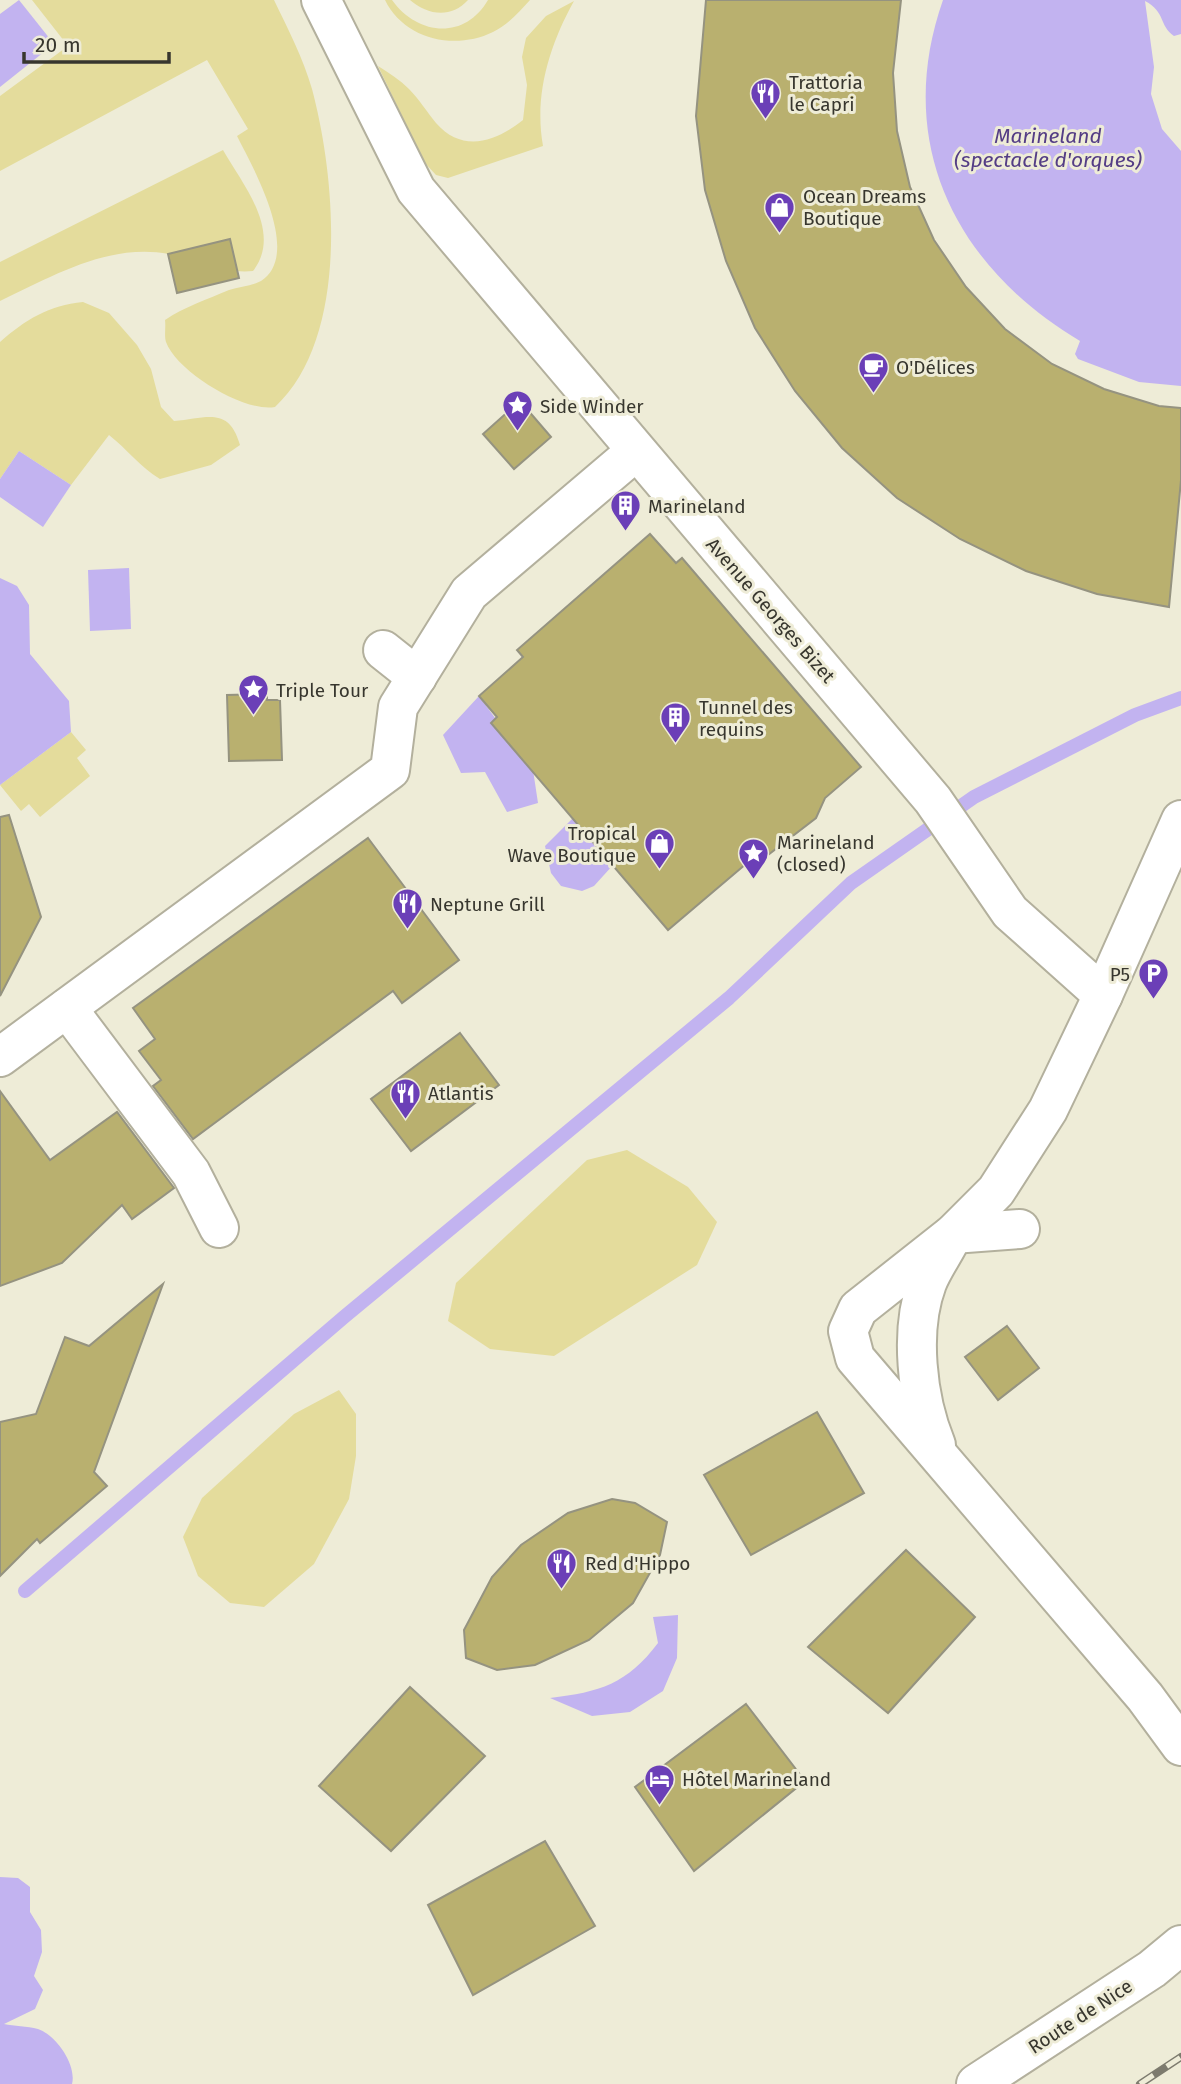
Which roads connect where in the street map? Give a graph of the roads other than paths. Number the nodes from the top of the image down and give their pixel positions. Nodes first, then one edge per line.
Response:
1 (321, 0) edge
2 (635, 452) junction
3 (383, 650) dead end
4 (417, 677) junction
5 (1181, 820) edge
6 (1103, 995) junction
7 (67, 1008) junction
8 (0, 1057) edge
9 (219, 1228) dead end
10 (1020, 1229) dead end
11 (953, 1234) junction
12 (943, 1460) junction
13 (1181, 1746) edge
14 (1181, 1945) edge
15 (976, 2084) edge

1 - 2 street, Avenue Georges Bizet
2 - 4 street
2 - 6 street, Avenue Georges Bizet
3 - 4 street
4 - 7 street
5 - 6 street
6 - 11 street
7 - 8 street
7 - 9 street
10 - 11 street
11 - 12 street
11 - 12 street
12 - 13 street
14 - 15 street, Route de Nice

